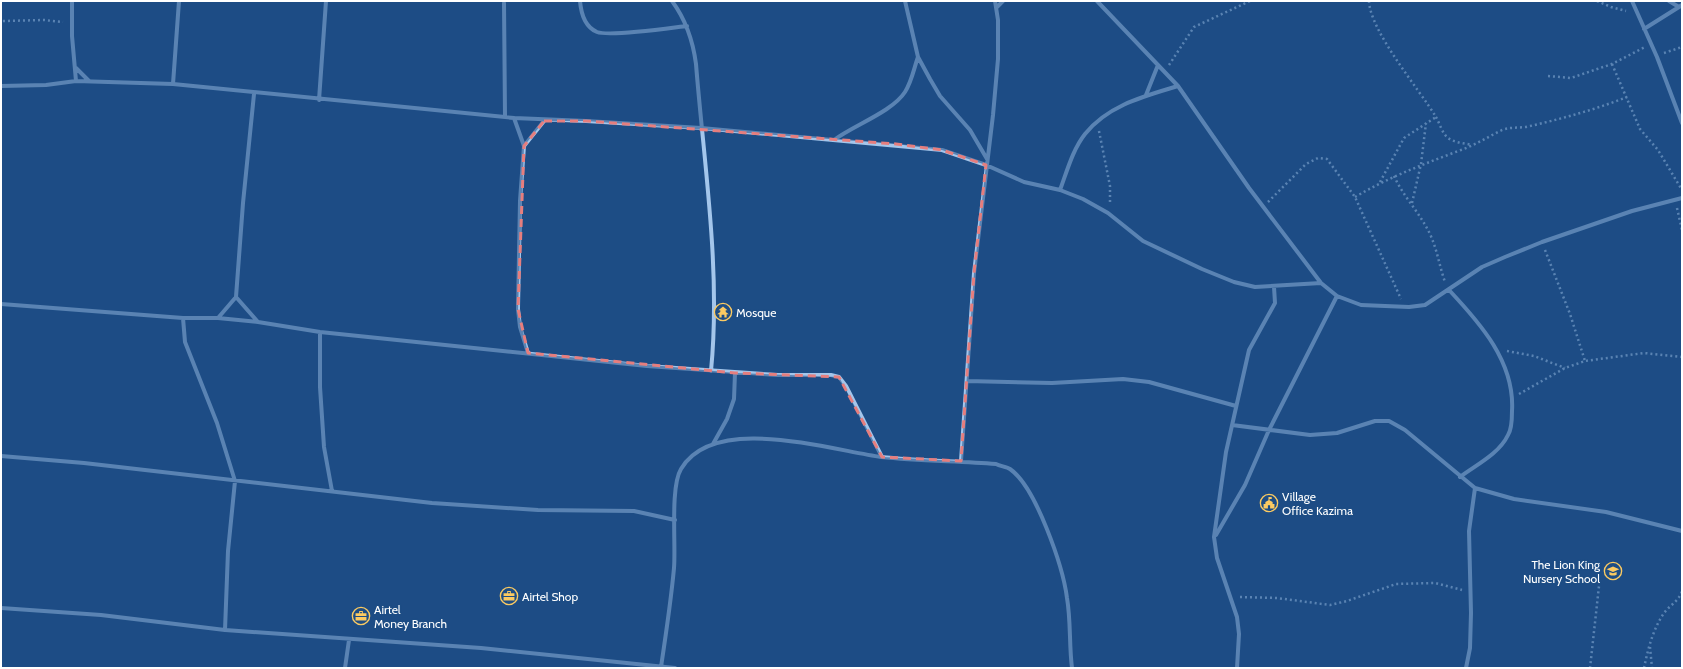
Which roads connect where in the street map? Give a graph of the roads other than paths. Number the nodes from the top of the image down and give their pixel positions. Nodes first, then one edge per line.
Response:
1 (72, 1) edge
2 (179, 1) edge
3 (326, 1) edge
4 (580, 1) edge
5 (672, 1) edge
6 (905, 1) edge
7 (995, 1) edge
8 (1003, 1) edge
9 (1097, 1) edge
10 (1632, 1) edge
11 (1669, 1) edge
12 (504, 3) dead end
13 (1680, 6) edge
14 (997, 8) junction
15 (687, 26) junction
16 (1644, 29) junction
17 (918, 57) junction
18 (1158, 65) junction
19 (75, 68) junction
20 (76, 81) junction
21 (89, 82) junction
22 (173, 84) junction
23 (1, 86) edge
24 (1178, 86) junction
25 (254, 94) junction
26 (1146, 95) junction
27 (319, 100) junction
28 (505, 116) junction
29 (514, 118) junction
30 (544, 121) junction
31 (1682, 124) edge
32 (701, 128) junction
33 (834, 140) junction
34 (524, 146) junction
35 (987, 159) junction
36 (986, 165) junction
37 (1060, 190) junction
38 (1682, 198) edge
39 (1321, 283) junction
40 (1274, 286) junction
41 (1449, 290) junction
42 (1337, 296) junction
43 (236, 297) junction
44 (1, 304) edge
45 (183, 318) junction
46 (218, 318) junction
47 (258, 322) junction
48 (320, 332) junction
49 (528, 353) junction
50 (711, 371) junction
51 (735, 373) junction
52 (967, 381) junction
53 (1236, 406) junction
54 (1232, 425) junction
55 (1269, 430) junction
56 (713, 444) junction
57 (1, 456) edge
58 (882, 457) junction
59 (961, 461) junction
60 (1460, 477) junction
61 (235, 481) junction
62 (1475, 488) junction
63 (332, 491) junction
64 (675, 520) junction
65 (1682, 531) edge
66 (1214, 537) junction
67 (1, 608) edge
68 (225, 630) junction
69 (349, 640) junction
70 (616, 666) edge
71 (661, 667) junction
72 (345, 668) edge
73 (675, 668) edge
74 (1072, 668) edge
75 (1237, 668) edge
76 (1466, 668) edge

1 - 19 street
2 - 22 street
3 - 27 street
4 - 15 street
5 - 15 street
6 - 17 street
7 - 14 street
8 - 14 street
9 - 18 street
10 - 16 street
11 - 13 street
12 - 28 street
13 - 16 street
14 - 35 street
15 - 32 street
16 - 31 street
17 - 33 street
17 - 35 street
18 - 24 street
18 - 26 street
19 - 20 street
19 - 21 street
20 - 21 street
20 - 23 street
21 - 22 street
22 - 25 street
24 - 26 street
24 - 39 street
25 - 27 street
25 - 43 street
26 - 37 street
27 - 28 street
28 - 29 street
29 - 30 street
29 - 34 street
30 - 32 street
30 - 34 street
32 - 33 street
32 - 50 street
33 - 36 street
34 - 49 street
35 - 36 street
36 - 37 street
36 - 52 street
37 - 40 street
38 - 41 street
39 - 40 street
39 - 42 street
40 - 53 street
41 - 42 street
41 - 60 street
42 - 55 street
43 - 46 street
43 - 47 street
44 - 45 street
45 - 46 street
45 - 61 street
46 - 47 street
47 - 48 street
48 - 49 street
48 - 63 street
49 - 50 street
50 - 51 street
51 - 56 street
51 - 58 street
52 - 53 street
52 - 59 street
53 - 54 street
54 - 55 street
54 - 66 street
55 - 60 street
55 - 66 street
56 - 58 street
56 - 64 street
57 - 61 street
58 - 59 street
59 - 74 street
60 - 62 street
61 - 63 street
61 - 68 street
62 - 65 street
62 - 76 street
63 - 64 street
64 - 71 street
66 - 75 street
67 - 68 street
68 - 69 street
69 - 70 street
69 - 72 street
70 - 71 street
71 - 73 street

